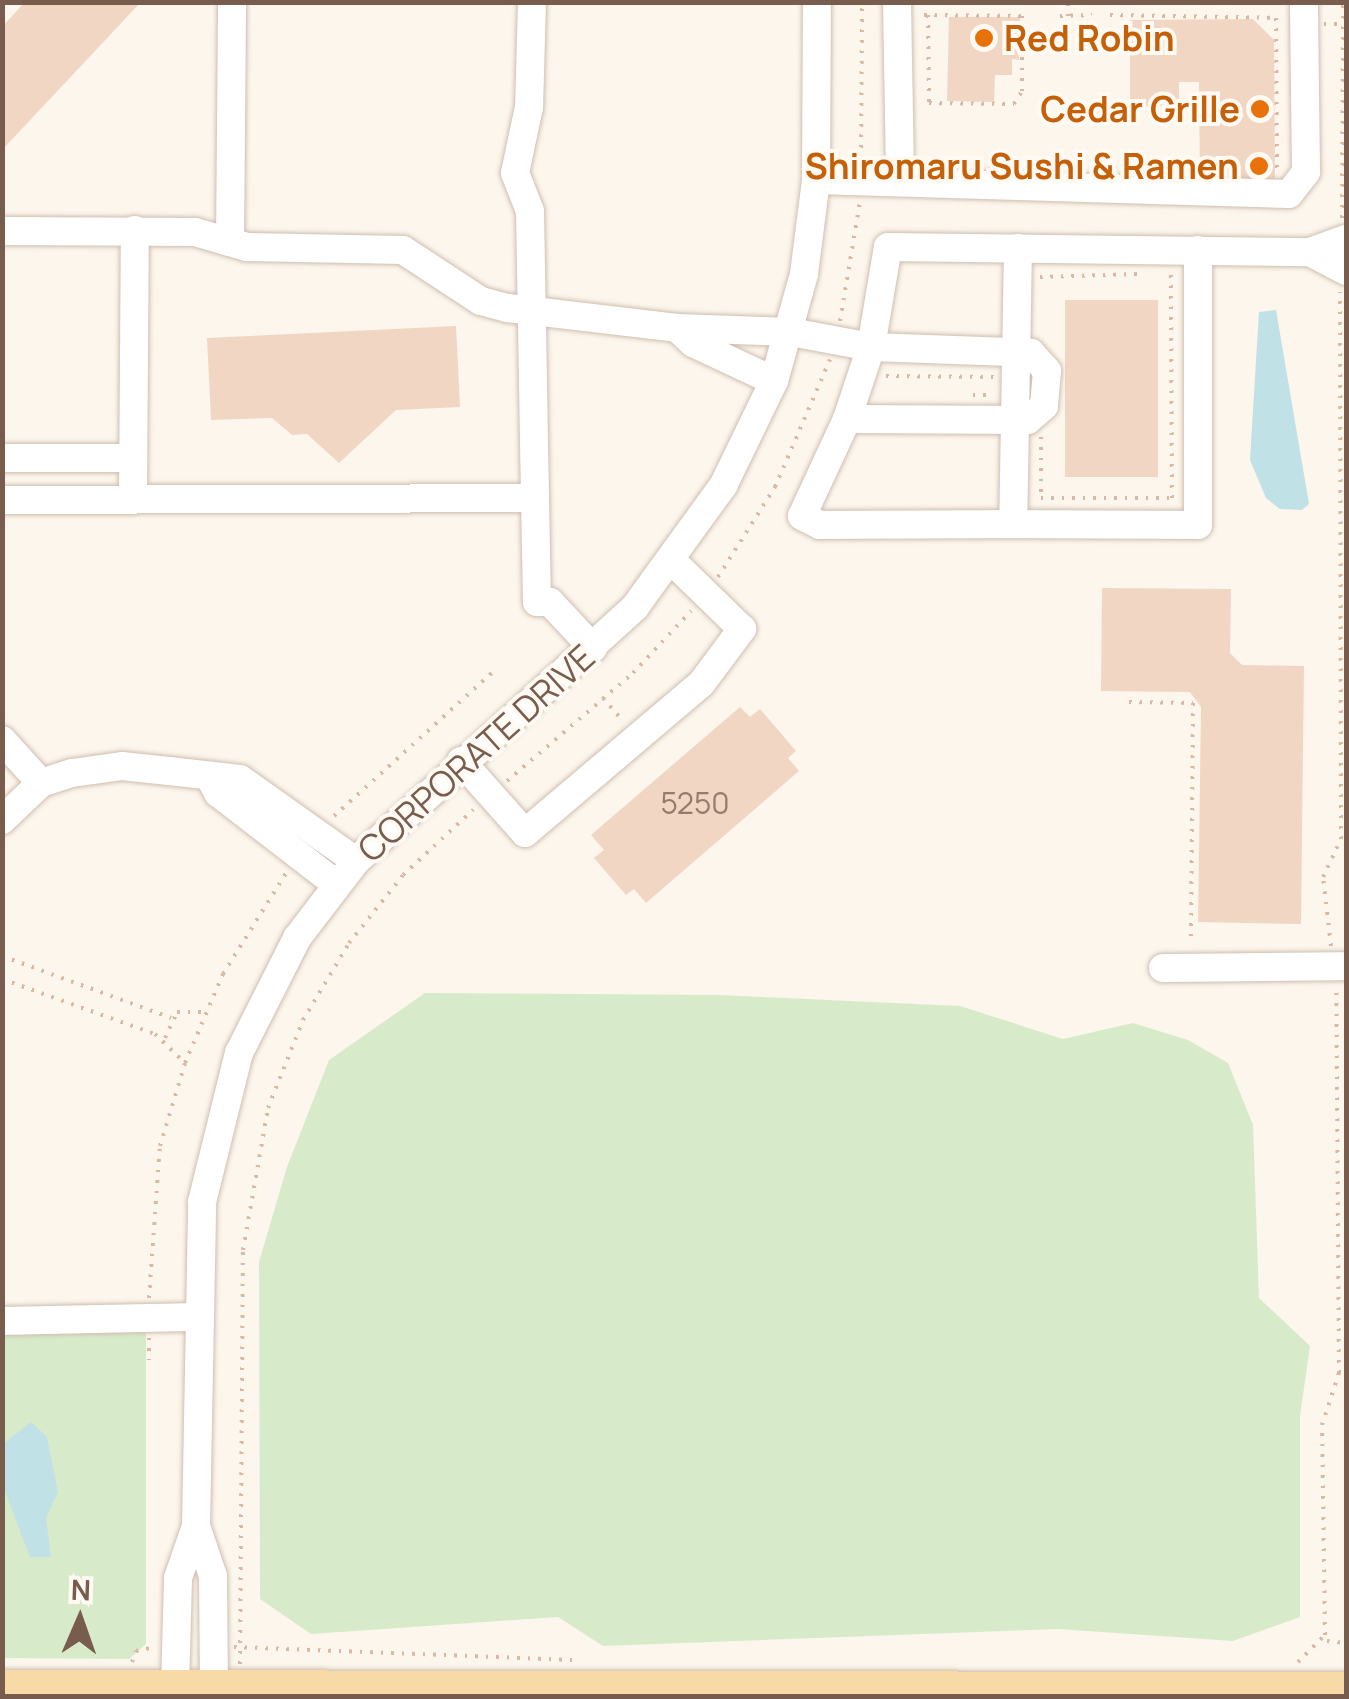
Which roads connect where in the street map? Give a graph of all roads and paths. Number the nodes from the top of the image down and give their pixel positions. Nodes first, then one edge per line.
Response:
1 (232, 2) edge
2 (532, 2) edge
3 (817, 2) edge
4 (862, 2) edge
5 (897, 2) edge
6 (1068, 2) edge
7 (1304, 2) edge
8 (1343, 2) edge
9 (926, 15) joint
10 (1092, 15) dead end
11 (1110, 15) dead end
12 (1060, 16) dead end
13 (1068, 16) junction
14 (861, 166) dead end
15 (816, 180) junction
16 (900, 180) junction
17 (1277, 183) dead end
18 (860, 192) dead end
19 (135, 230) junction
20 (2, 231) edge
21 (1344, 236) edge
22 (230, 242) junction
23 (1018, 248) junction
24 (1310, 252) junction
25 (1193, 262) junction
26 (1343, 273) edge
27 (1171, 274) junction
28 (1040, 293) dead end
29 (535, 313) junction
30 (839, 324) dead end
31 (678, 328) junction
32 (791, 332) junction
33 (872, 348) junction
34 (1013, 350) junction
35 (832, 352) dead end
36 (875, 376) dead end
37 (774, 382) junction
38 (961, 395) dead end
39 (848, 419) junction
40 (1027, 423) junction
41 (2, 458) edge
42 (133, 458) junction
43 (535, 498) junction
44 (133, 499) junction
45 (2, 500) edge
46 (1013, 524) junction
47 (672, 562) junction
48 (714, 582) dead end
49 (698, 603) dead end
50 (593, 648) junction
51 (493, 672) dead end
52 (603, 698) junction
53 (1129, 702) dead end
54 (631, 730) dead end
55 (2, 740) edge
56 (461, 762) junction
57 (211, 780) junction
58 (41, 783) junction
59 (500, 787) dead end
60 (478, 806) dead end
61 (2, 820) edge
62 (327, 822) dead end
63 (356, 860) junction
64 (293, 864) dead end
65 (336, 884) junction
66 (1192, 936) dead end
67 (2, 956) edge
68 (1337, 966) edge
69 (1163, 968) dead end
70 (2, 979) edge
71 (206, 1012) junction
72 (171, 1018) junction
73 (164, 1040) junction
74 (185, 1063) junction
75 (149, 1304) dead end
76 (197, 1317) junction
77 (2, 1321) edge
78 (149, 1331) dead end
79 (150, 1360) dead end
80 (196, 1526) junction
81 (1325, 1640) junction
82 (1346, 1644) edge
83 (241, 1646) junction
84 (229, 1647) dead end
85 (241, 1657) dead end
86 (590, 1662) dead end
87 (1297, 1662) dead end
88 (2, 1686) edge
89 (175, 1687) junction
90 (1346, 1688) edge
91 (291, 1691) edge
92 (213, 1692) edge
93 (736, 1692) edge
94 (850, 1692) edge
95 (1262, 1692) edge

1 - 22 street
2 - 29 street
3 - 15 street, CORPORATE DRIVE
4 - 14 path
5 - 16 street
6 - 13 path
7 - 16 street
8 - 21 path
9 - 9 path
10 - 13 path
11 - 17 path
12 - 13 path
15 - 16 street
15 - 32 street, CORPORATE DRIVE
18 - 30 path
19 - 20 street
19 - 22 street
19 - 42 street
21 - 24 street
22 - 29 street
23 - 25 street
23 - 33 street
23 - 34 street
24 - 25 street
24 - 26 street
25 - 27 path
25 - 46 street
26 - 68 path
27 - 28 path
27 - 40 path
29 - 31 street
29 - 43 street
31 - 32 street
31 - 37 street
32 - 33 street
32 - 37 street, CORPORATE DRIVE
33 - 34 street
33 - 39 street
34 - 40 street
35 - 48 path
36 - 38 path
37 - 47 street, CORPORATE DRIVE
39 - 40 street
39 - 46 street
40 - 46 street
41 - 42 street
42 - 44 street
43 - 44 street
43 - 50 street
44 - 45 street
47 - 50 street, CORPORATE DRIVE
47 - 56 street
49 - 52 path
50 - 56 street, CORPORATE DRIVE
51 - 62 path
52 - 54 path
52 - 59 path
53 - 66 path
55 - 58 street
56 - 63 street, CORPORATE DRIVE
57 - 58 street
57 - 63 street
57 - 65 street
58 - 61 street
60 - 83 path
63 - 65 street, CORPORATE DRIVE
64 - 71 path
65 - 76 street, CORPORATE DRIVE
67 - 72 path
68 - 69 street
68 - 81 path
70 - 73 path
71 - 72 path
71 - 74 path
72 - 73 path
73 - 74 path
74 - 75 path
76 - 77 street
76 - 80 street, CORPORATE DRIVE
78 - 79 path
80 - 89 street, CORPORATE DRIVE
80 - 92 street, CORPORATE DRIVE
81 - 82 path
81 - 87 path
83 - 84 path
83 - 85 path
83 - 86 path
88 - 89 main road
89 - 92 main road
90 - 95 main road
91 - 92 main road
91 - 93 main road
93 - 94 main road
94 - 95 main road

